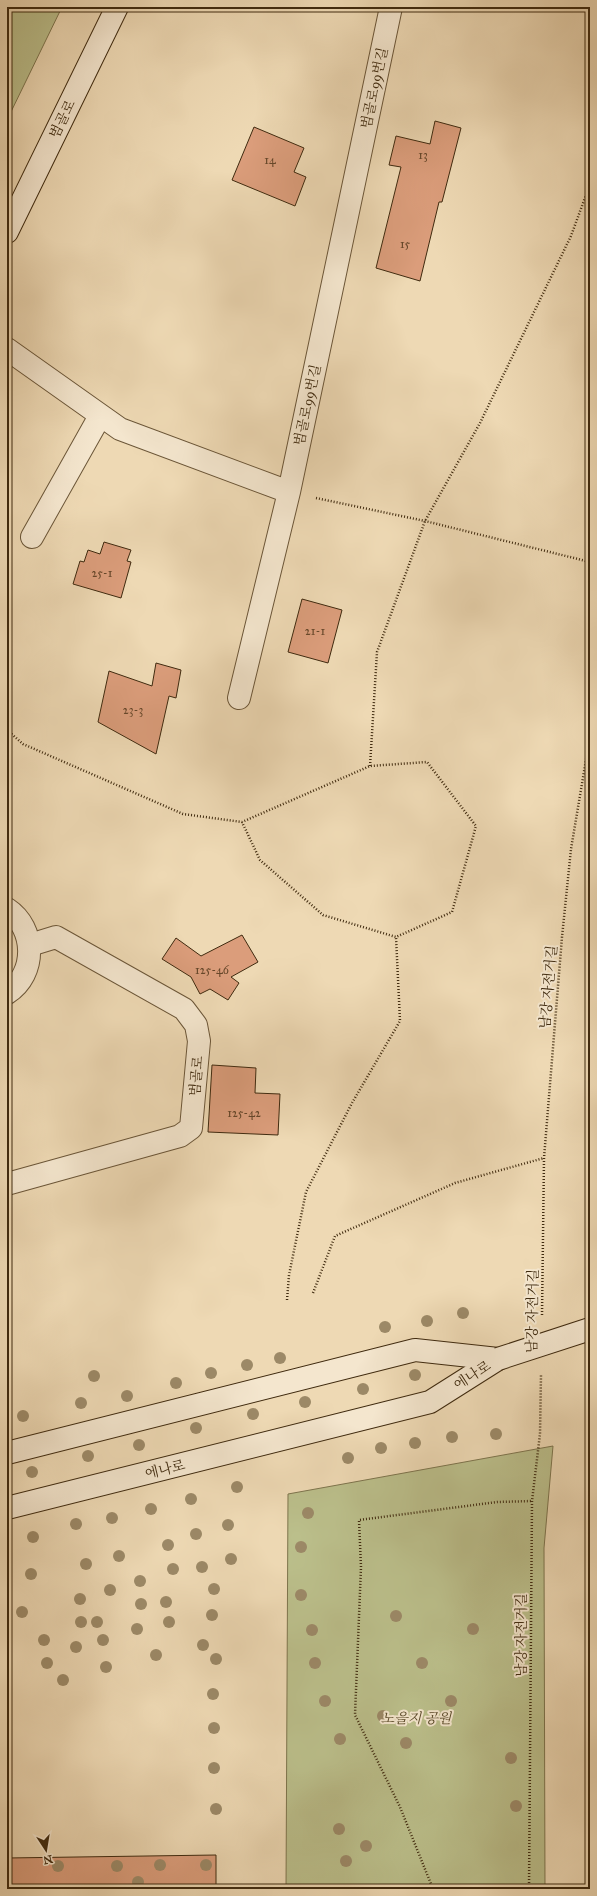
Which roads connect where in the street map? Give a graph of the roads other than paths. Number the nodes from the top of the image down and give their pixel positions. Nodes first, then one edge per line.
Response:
1 (117, 7) edge
2 (391, 7) edge
3 (7, 232) edge
4 (7, 348) edge
5 (100, 416) junction
6 (289, 492) junction
7 (32, 537) dead end
8 (239, 698) dead end
9 (7, 909) edge
10 (30, 945) junction
11 (7, 993) edge
12 (7, 1184) edge
13 (590, 1329) edge
14 (498, 1359) junction
15 (7, 1453) edge
16 (7, 1508) edge

1 - 3 street, 범골로
2 - 6 street, 범골로99번길
4 - 5 street
5 - 6 street
5 - 7 street
6 - 8 street, 범골로99번길
9 - 10 street
10 - 11 street
10 - 12 street, 범골로
13 - 14 street, bridge
14 - 15 street, 에나로
14 - 16 street, 에나로

